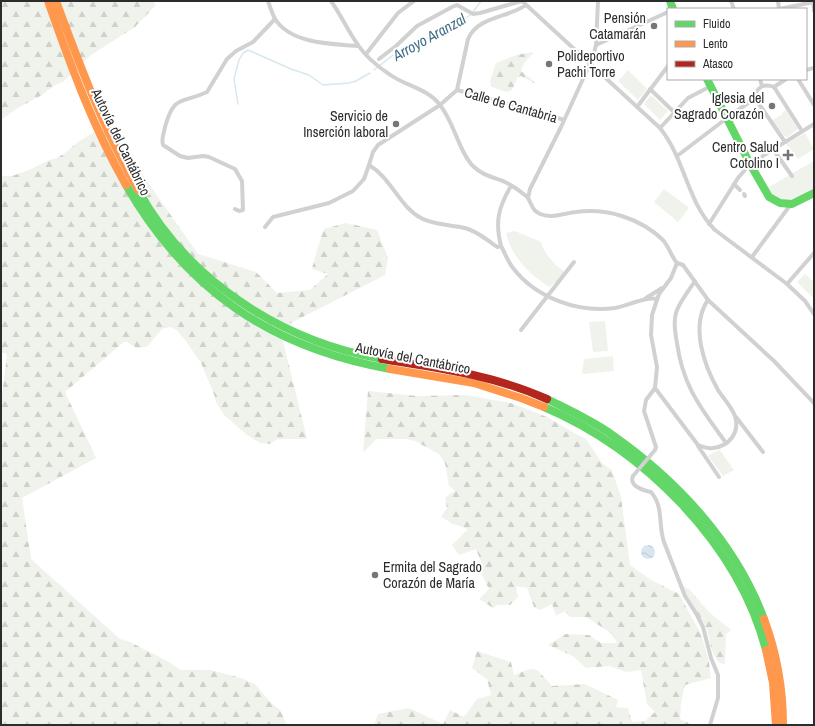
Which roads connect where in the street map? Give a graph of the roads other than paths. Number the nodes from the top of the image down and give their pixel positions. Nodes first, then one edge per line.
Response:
1 (48, 1) edge
2 (56, 1) edge
3 (268, 1) edge
4 (331, 1) edge
5 (414, 1) edge
6 (522, 1) edge
7 (598, 1) edge
8 (813, 2) edge
9 (526, 5) junction
10 (784, 8) edge
11 (814, 11) edge
12 (667, 12) edge
13 (275, 19) junction
14 (596, 45) junction
15 (358, 46) junction
16 (366, 54) junction
17 (379, 59) dead end
18 (590, 64) junction
19 (667, 67) edge
20 (760, 80) edge
21 (784, 80) edge
22 (799, 80) edge
23 (709, 83) edge
24 (762, 86) junction
25 (774, 87) junction
26 (650, 89) junction
27 (457, 90) junction
28 (755, 98) junction
29 (440, 105) junction
30 (814, 105) edge
31 (637, 107) junction
32 (675, 113) junction
33 (727, 118) junction
34 (564, 120) junction
35 (814, 124) edge
36 (660, 128) junction
37 (802, 131) junction
38 (785, 142) junction
39 (773, 149) junction
40 (677, 156) junction
41 (750, 164) junction
42 (369, 165) junction
43 (792, 176) dead end
44 (734, 184) junction
45 (511, 186) junction
46 (740, 190) dead end
47 (814, 193) edge
48 (528, 198) junction
49 (792, 204) junction
50 (235, 209) dead end
51 (709, 224) junction
52 (266, 227) dead end
53 (501, 246) junction
54 (814, 253) edge
55 (752, 257) junction
56 (574, 262) dead end
57 (677, 263) junction
58 (695, 281) junction
59 (788, 284) junction
60 (665, 286) junction
61 (548, 297) junction
62 (657, 299) junction
63 (708, 300) junction
64 (641, 301) junction
65 (814, 314) edge
66 (521, 330) dead end
67 (655, 388) junction
68 (814, 403) edge
69 (734, 415) junction
70 (726, 443) junction
71 (698, 445) junction
72 (763, 452) dead end
73 (719, 477) dead end
74 (710, 725) edge
75 (776, 725) edge
76 (783, 725) edge

1 - 75 highway, Autovía del Cantábrico
2 - 76 highway, Autovía del Cantábrico
3 - 13 street
4 - 15 street
5 - 16 street
6 - 9 street
6 - 17 street
7 - 14 street
8 - 10 street
8 - 11 street
9 - 18 street
9 - 27 street
12 - 14 street
13 - 15 street
13 - 50 street
14 - 18 street
15 - 16 street
16 - 29 street
18 - 31 street
18 - 34 street
19 - 26 street
20 - 24 street
21 - 25 street
22 - 30 street
23 - 32 street
23 - 33 highway
24 - 25 street
24 - 28 street
25 - 37 street
26 - 31 street
26 - 32 street
27 - 29 street
27 - 34 street, Calle de Cantabria
28 - 33 street
28 - 38 street
29 - 42 street
29 - 45 street
31 - 36 street
32 - 36 street
33 - 40 street
33 - 41 highway
34 - 48 street
35 - 37 street
36 - 40 street
37 - 38 street
38 - 39 street
39 - 41 street
39 - 43 street
40 - 51 street
41 - 44 street
41 - 49 highway
42 - 52 street
42 - 53 street
44 - 46 street
44 - 51 street
45 - 48 street
45 - 53 street
47 - 49 highway
48 - 57 street
49 - 55 street
51 - 55 street
53 - 61 street
54 - 59 street
55 - 59 street
56 - 61 street
57 - 58 street
57 - 60 street
58 - 63 street
58 - 70 street
59 - 65 street
60 - 62 street
60 - 64 street
61 - 64 street
61 - 66 street
62 - 64 street
62 - 67 street
63 - 68 street
63 - 69 street
67 - 71 street
67 - 74 street, bridge
69 - 70 street
69 - 72 street
70 - 71 street
71 - 73 street

